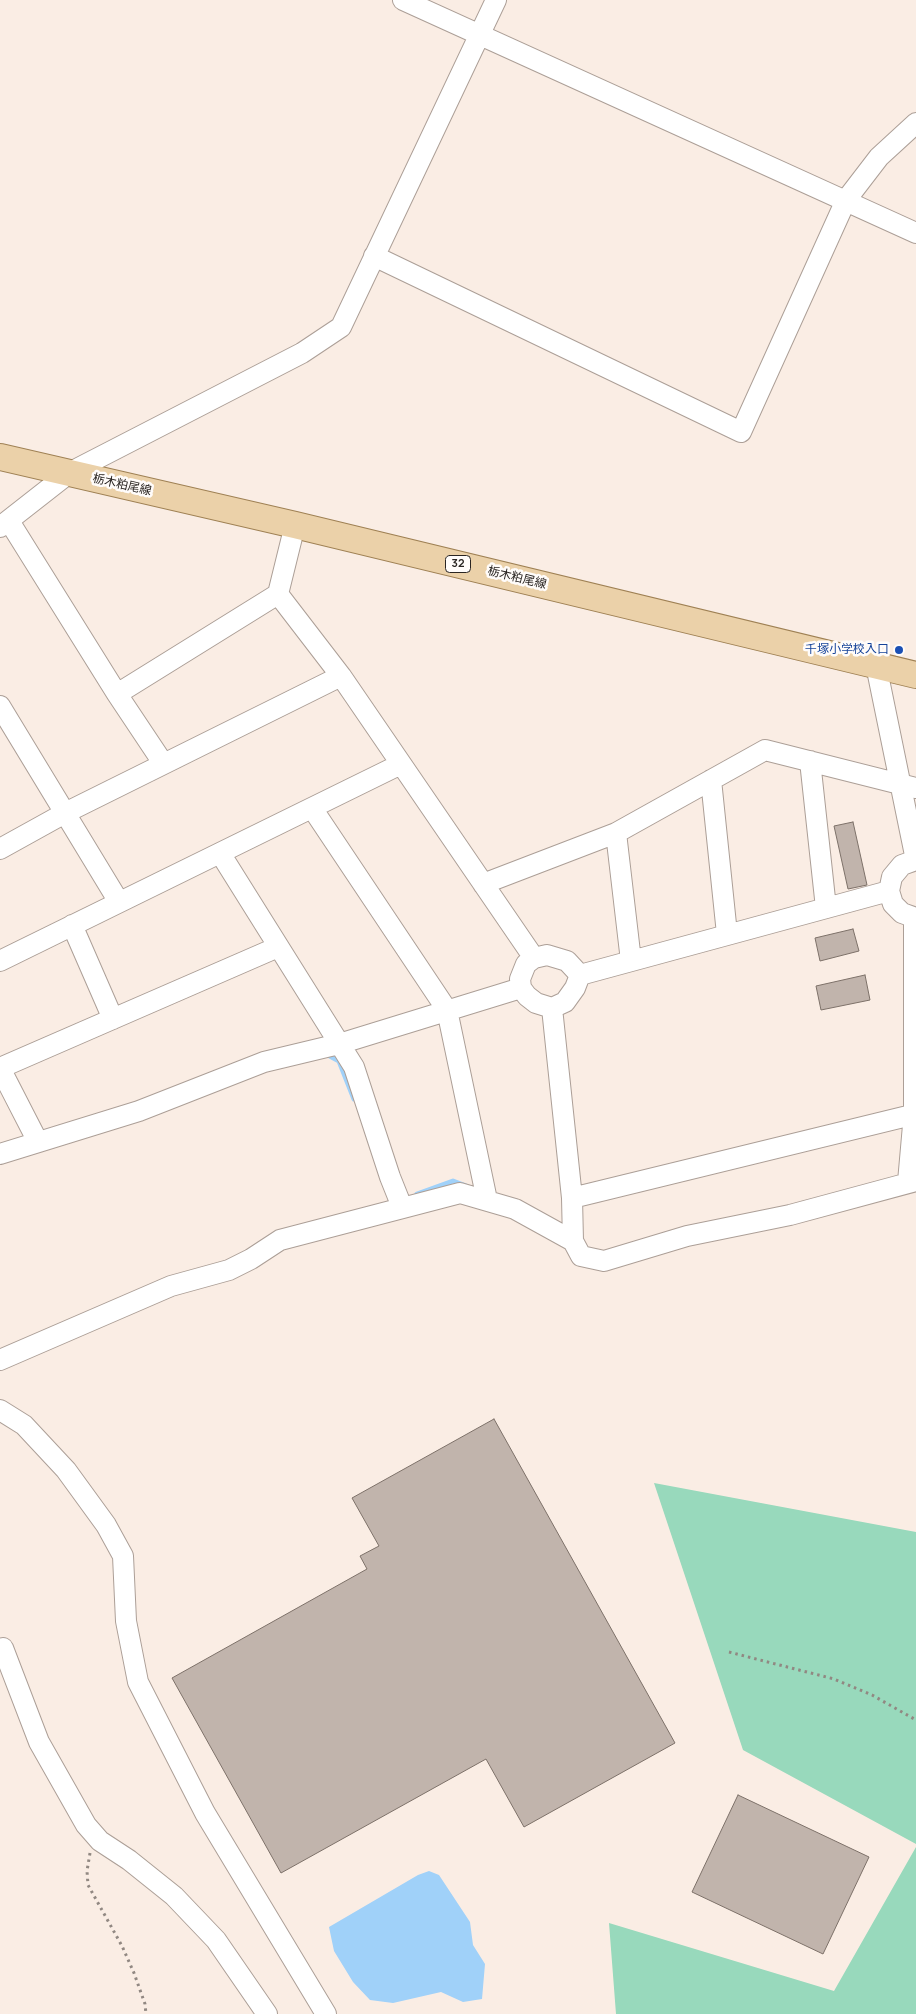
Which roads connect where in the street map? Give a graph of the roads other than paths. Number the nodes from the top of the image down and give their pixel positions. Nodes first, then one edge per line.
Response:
1 (404, 0) edge
2 (496, 0) edge
3 (478, 34) junction
4 (916, 123) edge
5 (846, 200) junction
6 (916, 233) edge
7 (374, 256) junction
8 (0, 457) edge
9 (69, 473) junction
10 (5, 524) edge
11 (295, 525) junction
12 (278, 594) junction
13 (876, 665) junction
14 (916, 675) edge
15 (341, 676) junction
16 (117, 694) junction
17 (0, 706) edge
18 (810, 761) junction
19 (163, 764) junction
20 (401, 764) junction
21 (711, 780) junction
22 (908, 786) edge
23 (312, 808) junction
24 (64, 813) junction
25 (616, 833) junction
26 (0, 849) edge
27 (220, 853) junction
28 (916, 860) edge
29 (483, 884) junction
30 (889, 891) junction
31 (119, 902) junction
32 (826, 908) junction
33 (915, 918) edge
34 (72, 925) junction
35 (727, 934) junction
36 (278, 947) junction
37 (534, 958) junction
38 (0, 960) edge
39 (631, 961) junction
40 (580, 975) junction
41 (521, 988) junction
42 (552, 1008) junction
43 (447, 1010) junction
44 (113, 1019) junction
45 (339, 1044) junction
46 (915, 1114) edge
47 (38, 1142) junction
48 (0, 1154) edge
49 (912, 1181) edge
50 (572, 1198) junction
51 (487, 1200) junction
52 (402, 1207) junction
53 (573, 1241) junction
54 (0, 1360) edge
55 (0, 1410) edge
56 (3, 1648) dead end
57 (267, 2014) edge
58 (326, 2014) edge

1 - 3 street
2 - 3 street
3 - 5 street
3 - 7 street
4 - 5 street
5 - 6 street
5 - 7 street
7 - 9 street
8 - 9 main road, 栃木粕尾線 / 32
9 - 10 street
9 - 11 main road, 栃木粕尾線 / 32
10 - 16 street
11 - 12 street
11 - 13 main road, 栃木粕尾線 / 32
12 - 15 street
12 - 16 street
13 - 14 main road, 栃木粕尾線 / 32
13 - 22 street
15 - 19 street
15 - 20 street
16 - 19 street
17 - 24 street
18 - 21 street
18 - 22 street
18 - 32 street
19 - 24 street
20 - 23 street
20 - 29 street
21 - 25 street
21 - 35 street
22 - 28 street
23 - 27 street
23 - 43 street
24 - 26 street
24 - 31 street
25 - 29 street
25 - 39 street
27 - 31 street
27 - 36 street
28 - 30 street
29 - 37 street
30 - 32 street
30 - 33 street
31 - 34 street
32 - 35 street
33 - 46 street
34 - 38 street
34 - 44 street
35 - 39 street
36 - 44 street
36 - 45 street
37 - 40 street
37 - 41 street
39 - 40 street
40 - 42 street
41 - 42 street
41 - 43 street
42 - 50 street
43 - 45 street
43 - 51 street
44 - 47 street
45 - 47 street
45 - 52 street
46 - 49 street
46 - 50 street
47 - 48 street
49 - 53 street
50 - 53 street
51 - 52 street
51 - 53 street
52 - 54 street
55 - 58 street
56 - 57 street

